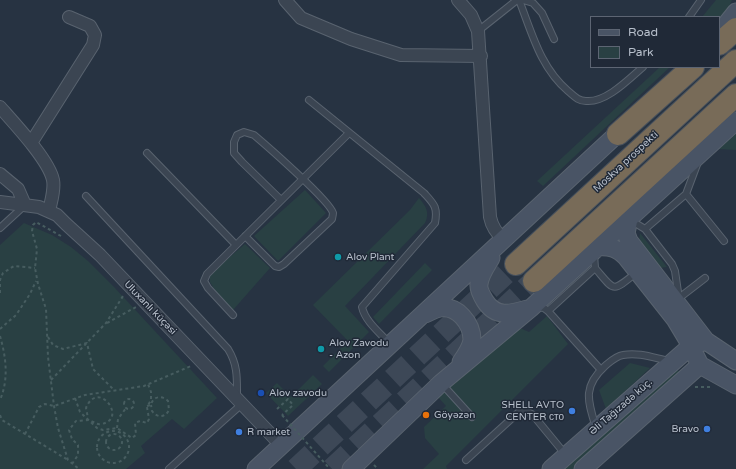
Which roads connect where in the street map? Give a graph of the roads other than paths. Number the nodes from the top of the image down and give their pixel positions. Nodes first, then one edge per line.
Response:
1 (285, 0) edge
2 (458, 0) edge
3 (518, 0) edge
4 (523, 0) edge
5 (701, 0) edge
6 (736, 12) edge
7 (69, 16) dead end
8 (690, 16) edge
9 (736, 29) edge
10 (478, 31) junction
11 (720, 32) edge
12 (554, 39) dead end
13 (720, 43) edge
14 (481, 56) junction
15 (736, 60) edge
16 (642, 68) edge
17 (684, 68) edge
18 (692, 68) edge
19 (736, 95) edge
20 (309, 100) dead end
21 (0, 107) edge
22 (736, 121) edge
23 (349, 133) junction
24 (618, 134) junction
25 (30, 143) junction
26 (702, 152) junction
27 (147, 153) dead end
28 (0, 174) edge
29 (302, 179) junction
30 (686, 194) junction
31 (86, 196) dead end
32 (281, 200) junction
33 (0, 202) edge
34 (25, 205) junction
35 (49, 211) junction
36 (629, 219) junction
37 (0, 228) edge
38 (645, 230) junction
39 (245, 236) junction
40 (504, 240) junction
41 (724, 241) dead end
42 (236, 245) junction
43 (596, 249) junction
44 (516, 264) tunnel mouth
45 (595, 268) junction
46 (637, 272) junction
47 (705, 278) dead end
48 (534, 281) tunnel mouth
49 (679, 301) junction
50 (531, 308) junction
51 (548, 311) junction
52 (233, 315) dead end
53 (416, 320) junction
54 (698, 343) junction
55 (390, 344) junction
56 (673, 361) junction
57 (736, 361) edge
58 (700, 365) junction
59 (601, 370) junction
60 (446, 378) junction
61 (689, 382) junction
62 (736, 385) edge
63 (239, 402) junction
64 (472, 417) dead end
65 (596, 429) junction
66 (281, 445) junction
67 (566, 455) junction
68 (466, 460) dead end
69 (169, 469) edge
70 (256, 469) edge
71 (352, 469) edge
72 (551, 469) edge
73 (583, 469) edge

1 - 14 street
2 - 10 street
3 - 10 lane
3 - 16 lane
4 - 12 lane
5 - 8 lane
6 - 11 main road
7 - 25 street
9 - 13 highway
10 - 14 street
14 - 40 street
15 - 44 highway, Moskva prospekti
17 - 24 main road
18 - 24 highway
19 - 48 highway
20 - 23 lane
21 - 25 street
22 - 26 main road
23 - 29 lane
23 - 55 lane
24 - 40 main road
25 - 35 street
26 - 30 lane
26 - 36 main road
27 - 42 lane
28 - 34 street
29 - 32 lane
29 - 32 lane
29 - 39 lane
30 - 38 lane
30 - 41 lane
31 - 63 lane
32 - 39 lane
33 - 34 street, Uluxanlı küçəsi
34 - 35 street, Uluxanlı küçəsi
34 - 37 lane
35 - 63 street, Uluxanlı küçəsi
36 - 38 lane
36 - 43 main road
36 - 49 main road
38 - 49 lane
39 - 42 lane
40 - 50 main road
40 - 53 main road
42 - 52 lane
43 - 45 lane
43 - 46 main road
43 - 50 main road
45 - 46 lane
45 - 51 lane
46 - 54 main road
47 - 49 lane
49 - 54 main road
50 - 51 lane
50 - 60 main road
51 - 59 lane
53 - 55 main road
53 - 60 main road
54 - 56 main road, Əli Tağızadə küç.
54 - 57 main road
54 - 58 main road
55 - 66 main road
56 - 59 lane
56 - 61 main road
56 - 65 main road, Əli Tağızadə küç.
58 - 61 main road, Əli Tağızadə küç.
58 - 62 main road
59 - 65 lane
60 - 64 lane
60 - 71 main road
61 - 73 main road, Əli Tağızadə küç.
63 - 66 street, Uluxanlı küçəsi
63 - 69 lane
65 - 67 main road, Əli Tağızadə küç.
66 - 70 main road
67 - 68 lane
67 - 72 main road, Əli Tağızadə küç.

